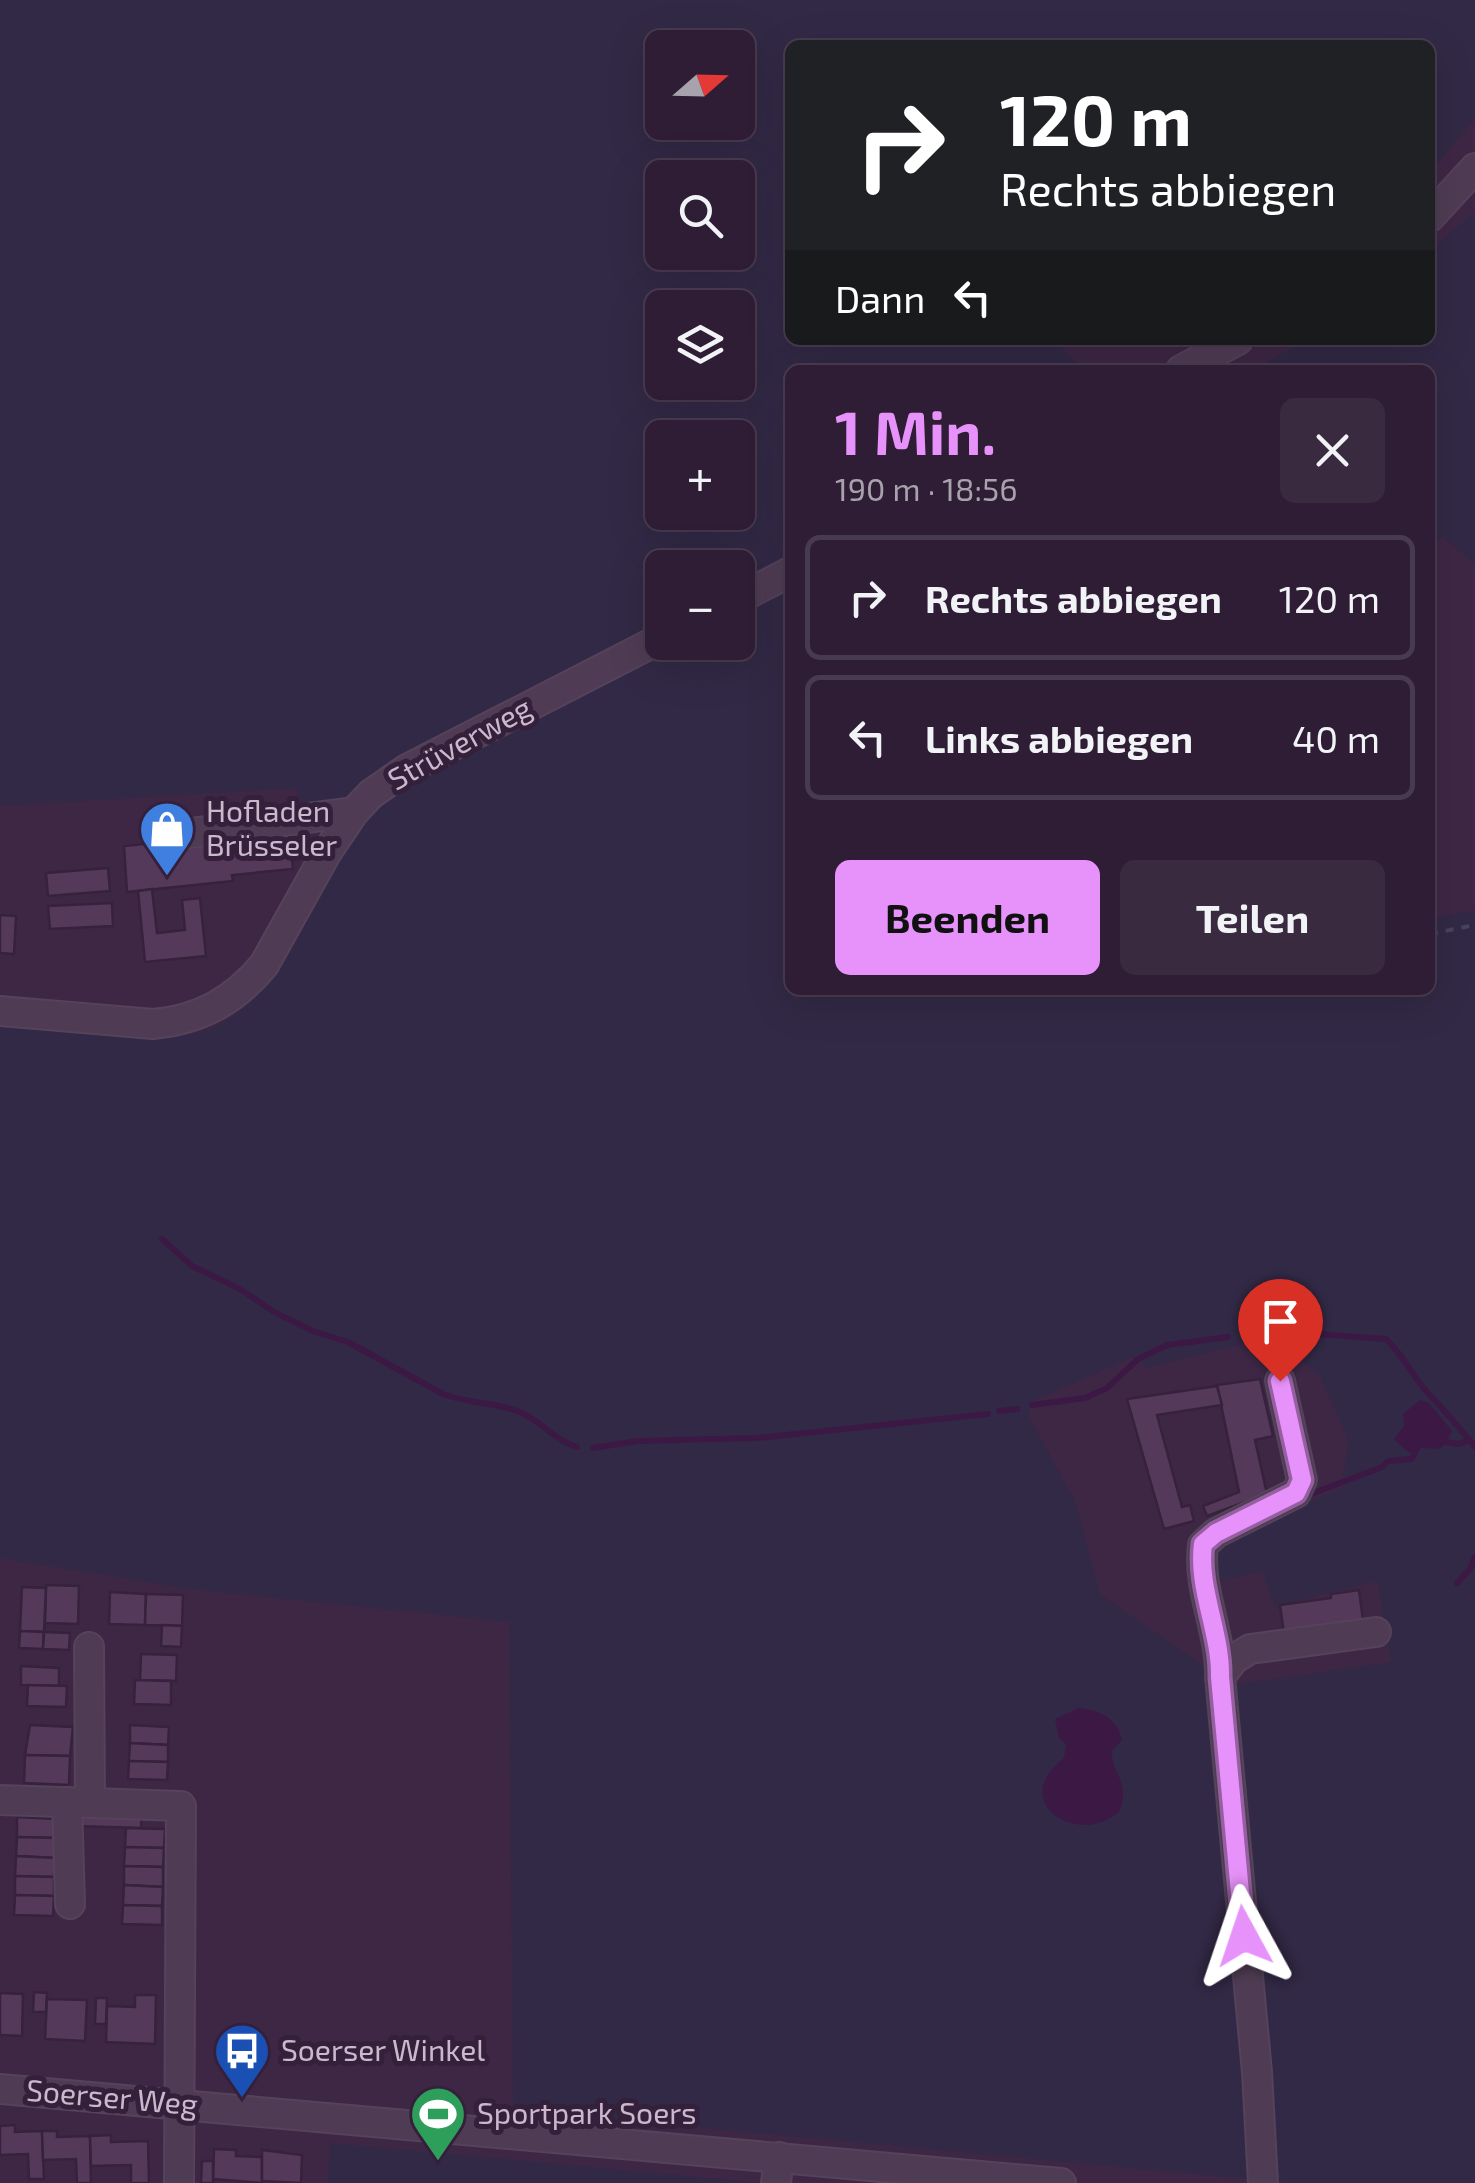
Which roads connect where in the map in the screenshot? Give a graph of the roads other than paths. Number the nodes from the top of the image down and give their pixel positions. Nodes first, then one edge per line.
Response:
1 (1475, 168) edge
2 (1435, 212) edge
3 (1228, 345) edge
4 (1190, 365) edge
5 (785, 575) edge
6 (755, 590) edge
7 (645, 647) edge
8 (354, 812) junction
9 (190, 833) dead end
10 (0, 1011) edge
11 (1280, 1381) dead end
12 (1376, 1632) dead end
13 (89, 1646) dead end
14 (1220, 1677) junction
15 (0, 1800) edge
16 (79, 1803) junction
17 (70, 1904) dead end
18 (0, 2089) edge
19 (181, 2104) junction
20 (778, 2170) edge
21 (179, 2183) edge
22 (1061, 2183) edge
23 (1263, 2183) edge

1 - 2 street
3 - 4 street
5 - 6 street
7 - 8 street, Strüverweg
8 - 9 street
8 - 10 street, Strüverweg
11 - 14 street
12 - 14 street
13 - 16 street
14 - 23 street
15 - 16 street
16 - 17 street
16 - 19 street
18 - 19 street, Soerser Weg
19 - 20 street, Soerser Weg
19 - 21 street
20 - 22 street, Soerser Weg

